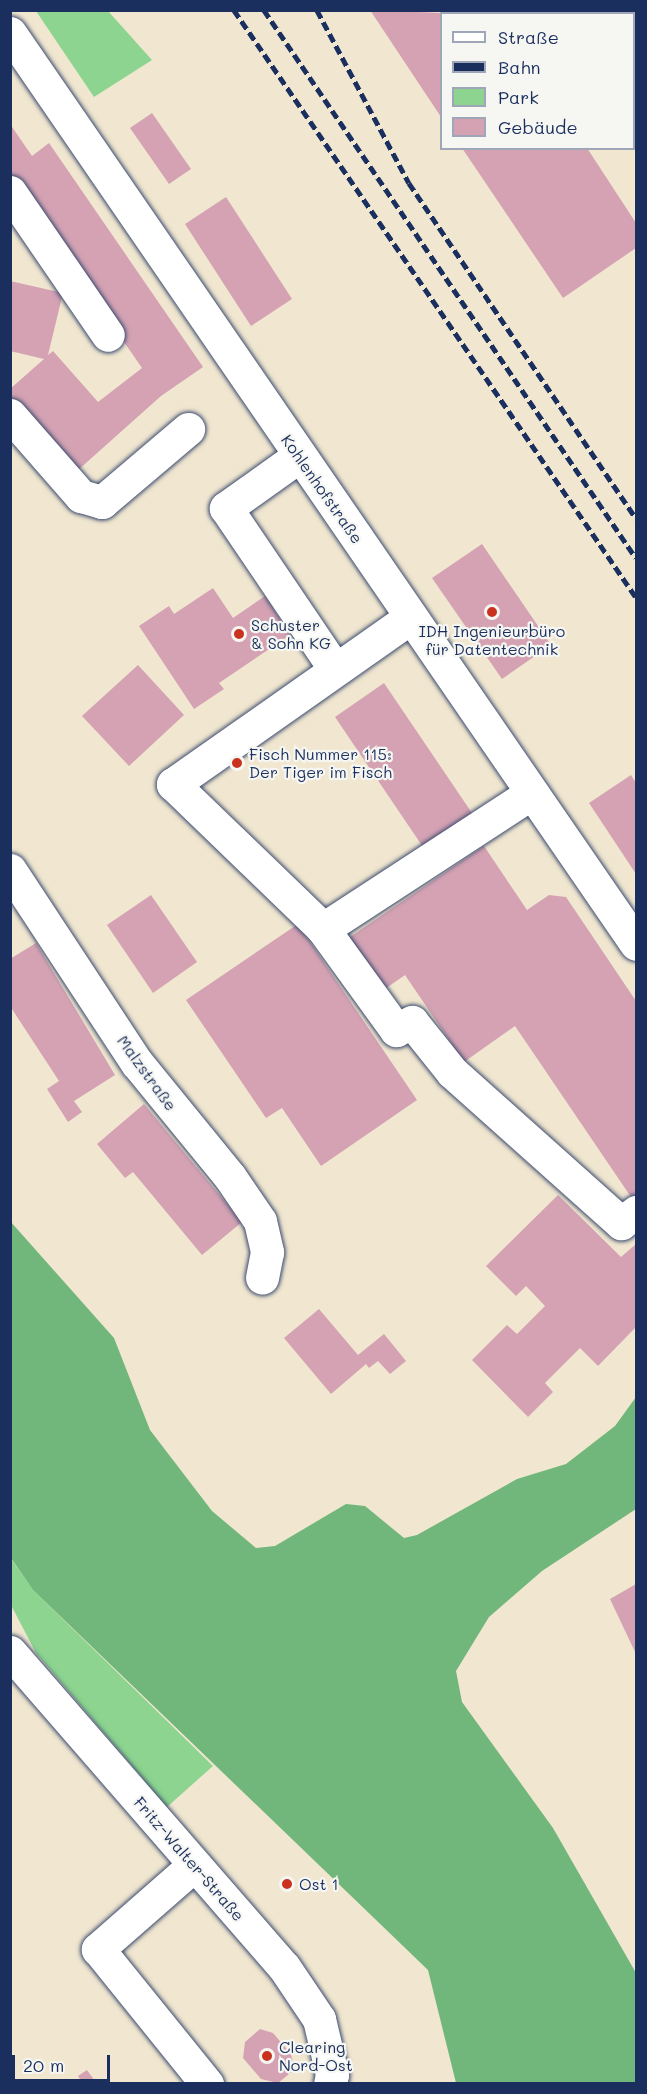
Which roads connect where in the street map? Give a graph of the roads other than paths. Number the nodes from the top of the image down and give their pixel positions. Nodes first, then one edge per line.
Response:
1 (10, 33) edge
2 (10, 192) edge
3 (108, 334) dead end
4 (10, 415) edge
5 (188, 429) dead end
6 (299, 456) junction
7 (411, 617) junction
8 (334, 669) junction
9 (532, 793) junction
10 (10, 870) edge
11 (323, 929) junction
12 (636, 944) edge
13 (636, 1212) edge
14 (262, 1278) dead end
15 (10, 1652) edge
16 (194, 1865) junction
17 (207, 2084) edge
18 (330, 2084) edge

1 - 6 street, Kohlenhofstraße
2 - 3 street
4 - 5 street
6 - 7 street, Kohlenhofstraße
6 - 8 street
7 - 8 street
7 - 9 street, Kohlenhofstraße
8 - 11 street
9 - 11 street
9 - 12 street, Kohlenhofstraße
10 - 14 street, Malzstraße
11 - 13 street
15 - 16 street, Fritz-Walter-Straße
16 - 17 street
16 - 18 street, Fritz-Walter-Straße

